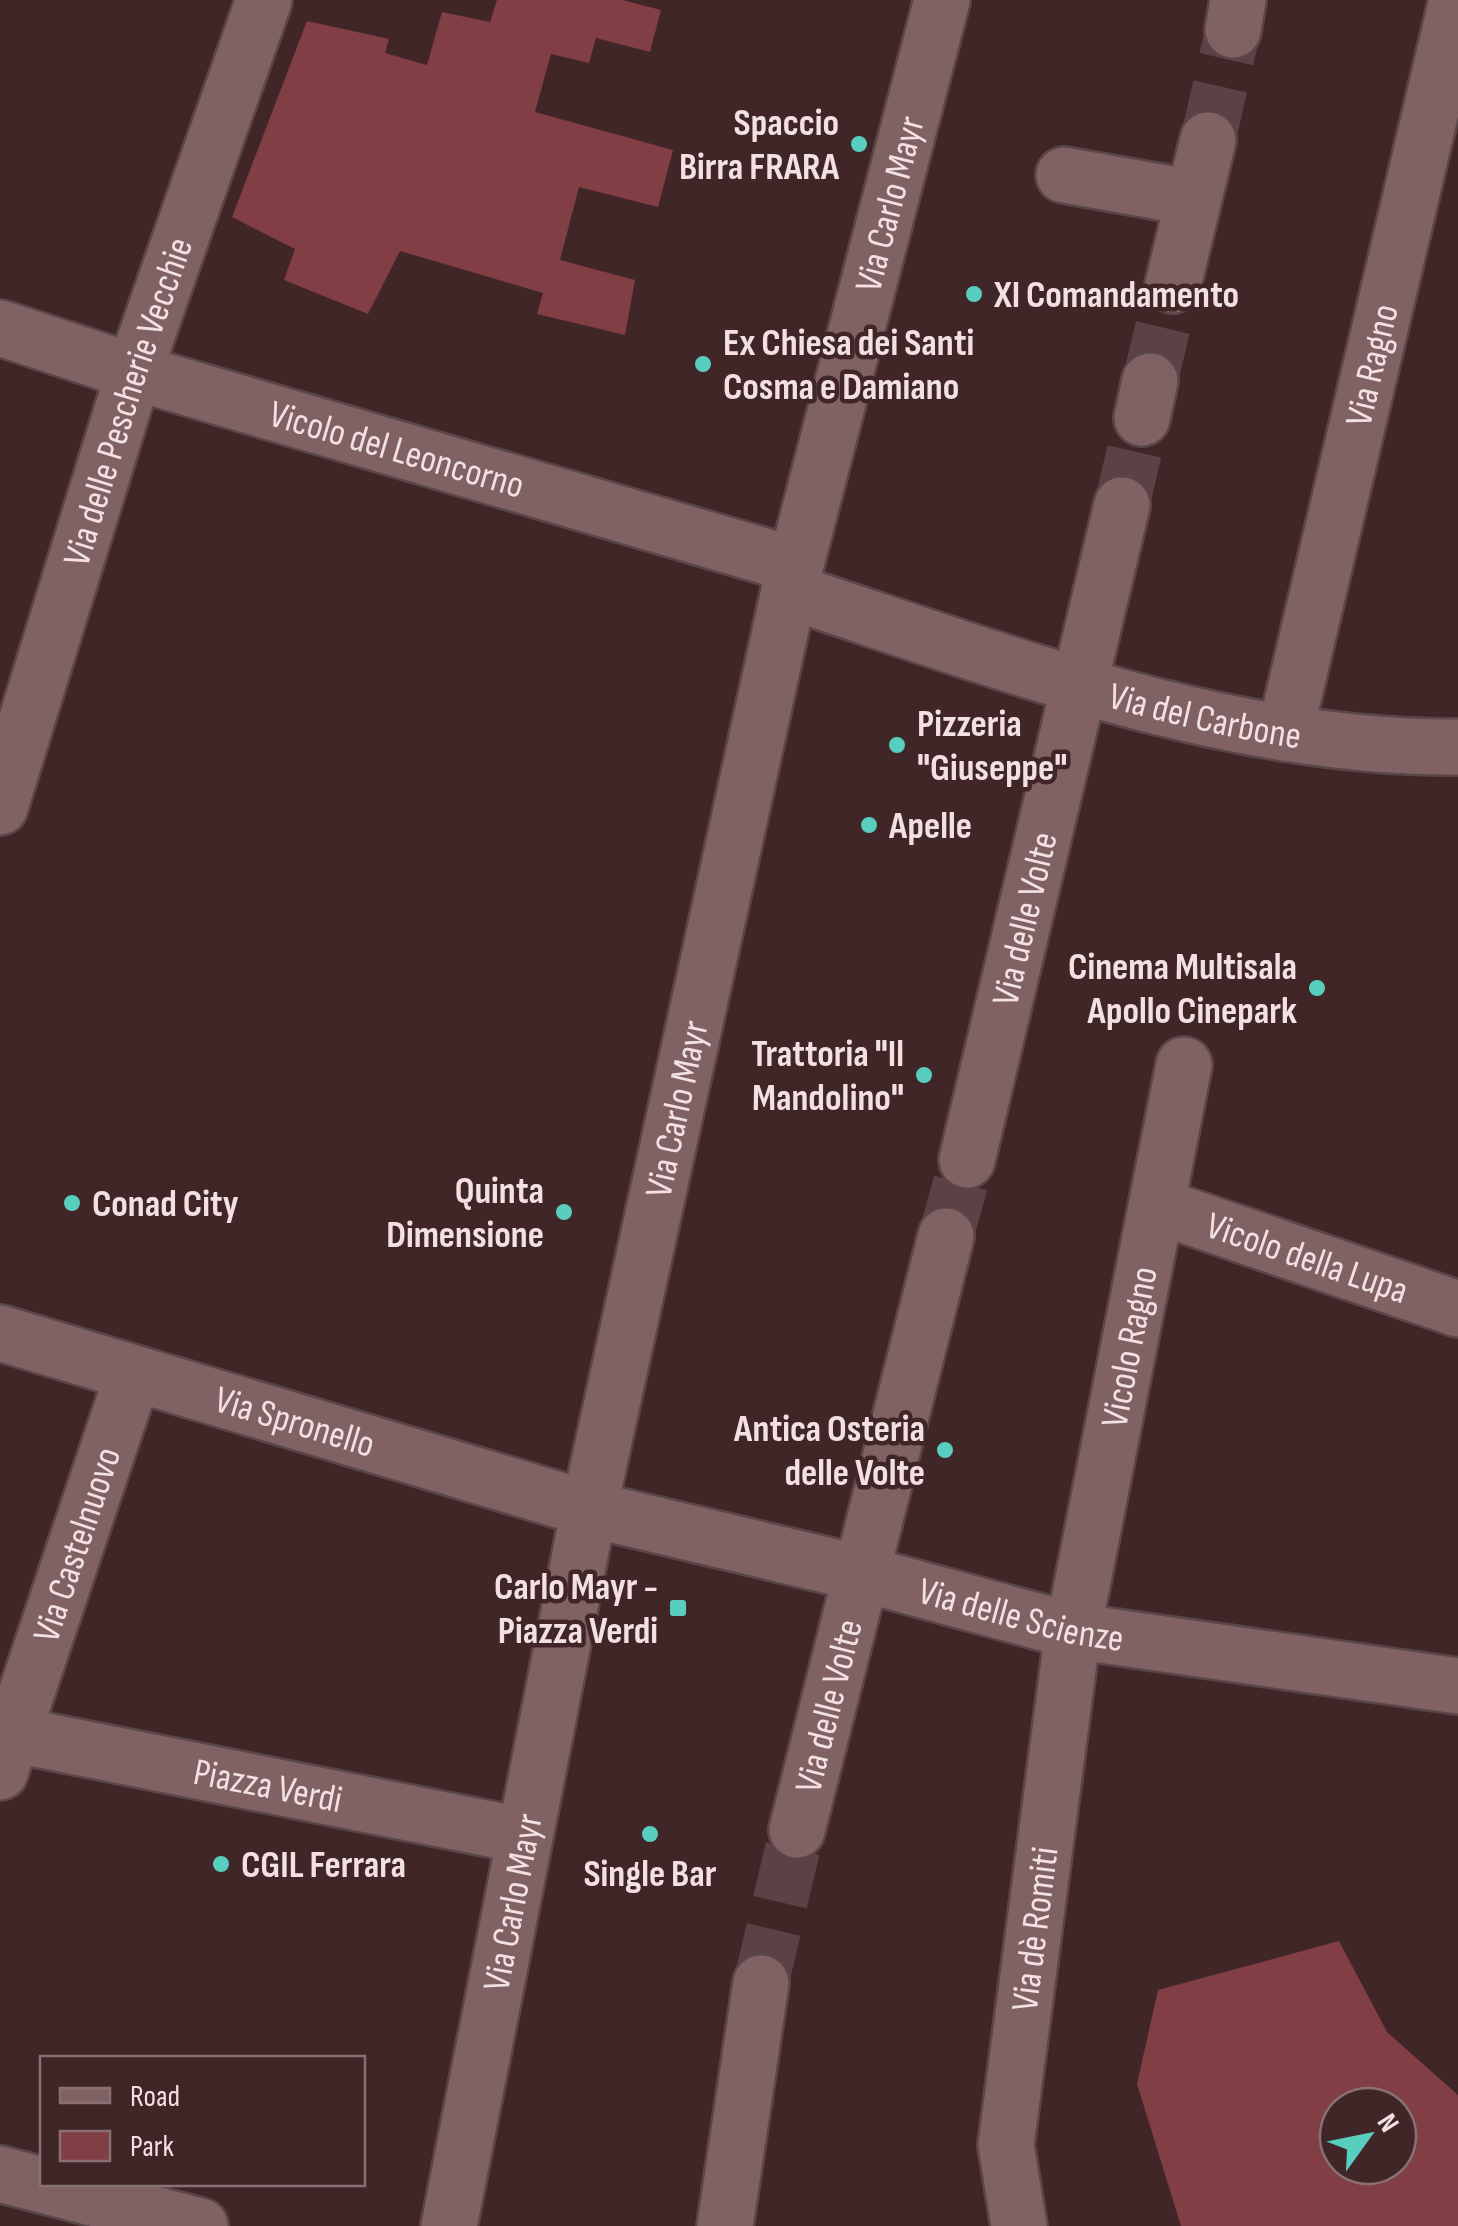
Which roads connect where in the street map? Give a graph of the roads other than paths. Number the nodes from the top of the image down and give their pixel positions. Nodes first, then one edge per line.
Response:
1 (264, 0) edge
2 (942, 0) edge
3 (1457, 0) edge
4 (1451, 63) edge
5 (1208, 140) tunnel mouth
6 (1064, 176) dead end
7 (1194, 198) junction
8 (1173, 284) tunnel mouth
9 (0, 328) edge
10 (134, 372) junction
11 (1122, 505) tunnel mouth
12 (792, 578) junction
13 (1078, 685) junction
14 (1285, 733) junction
15 (1458, 747) edge
16 (0, 807) edge
17 (1184, 1065) dead end
18 (967, 1160) tunnel mouth
19 (1158, 1206) junction
20 (946, 1236) tunnel mouth
21 (1458, 1309) edge
22 (0, 1333) edge
23 (134, 1375) junction
24 (589, 1509) junction
25 (864, 1574) junction
26 (1074, 1632) junction
27 (1458, 1686) edge
28 (5, 1753) edge
29 (797, 1830) tunnel mouth
30 (525, 1836) junction
31 (762, 1982) tunnel mouth
32 (0, 2174) edge
33 (40, 2184) edge
34 (46, 2186) edge
35 (200, 2226) edge
36 (449, 2226) edge
37 (725, 2226) edge
38 (1018, 2226) edge

1 - 10 street, Via delle Pescherie Vecchie
2 - 12 street, Via Carlo Mayr
3 - 4 street, Via Ragno
4 - 14 street, Via Ragno
5 - 7 street
6 - 7 street
7 - 8 street
9 - 10 street, Vicolo del Leoncorno
10 - 12 street, Vicolo del Leoncorno
10 - 16 street, Via delle Pescherie Vecchie
11 - 13 street, Via delle Volte
12 - 13 street, Via del Carbone
12 - 24 street, Via Carlo Mayr
13 - 14 street, Via del Carbone
13 - 18 street, Via delle Volte
14 - 15 street, Via del Carbone
17 - 19 street, Vicolo Ragno
19 - 21 street, Vicolo della Lupa
19 - 26 street, Vicolo Ragno
20 - 25 street, Via delle Volte
22 - 23 street, Via Spronello
23 - 24 street, Via Spronello
23 - 28 street, Via Castelnuovo
24 - 25 street, Via delle Scienze
24 - 30 street, Via Carlo Mayr
25 - 26 street, Via delle Scienze
25 - 29 street, Via delle Volte
26 - 27 street, Via delle Scienze
26 - 38 street, Via dè Romiti
28 - 30 street, Piazza Verdi
30 - 36 street, Via Carlo Mayr
31 - 37 street
32 - 33 street
34 - 35 street

